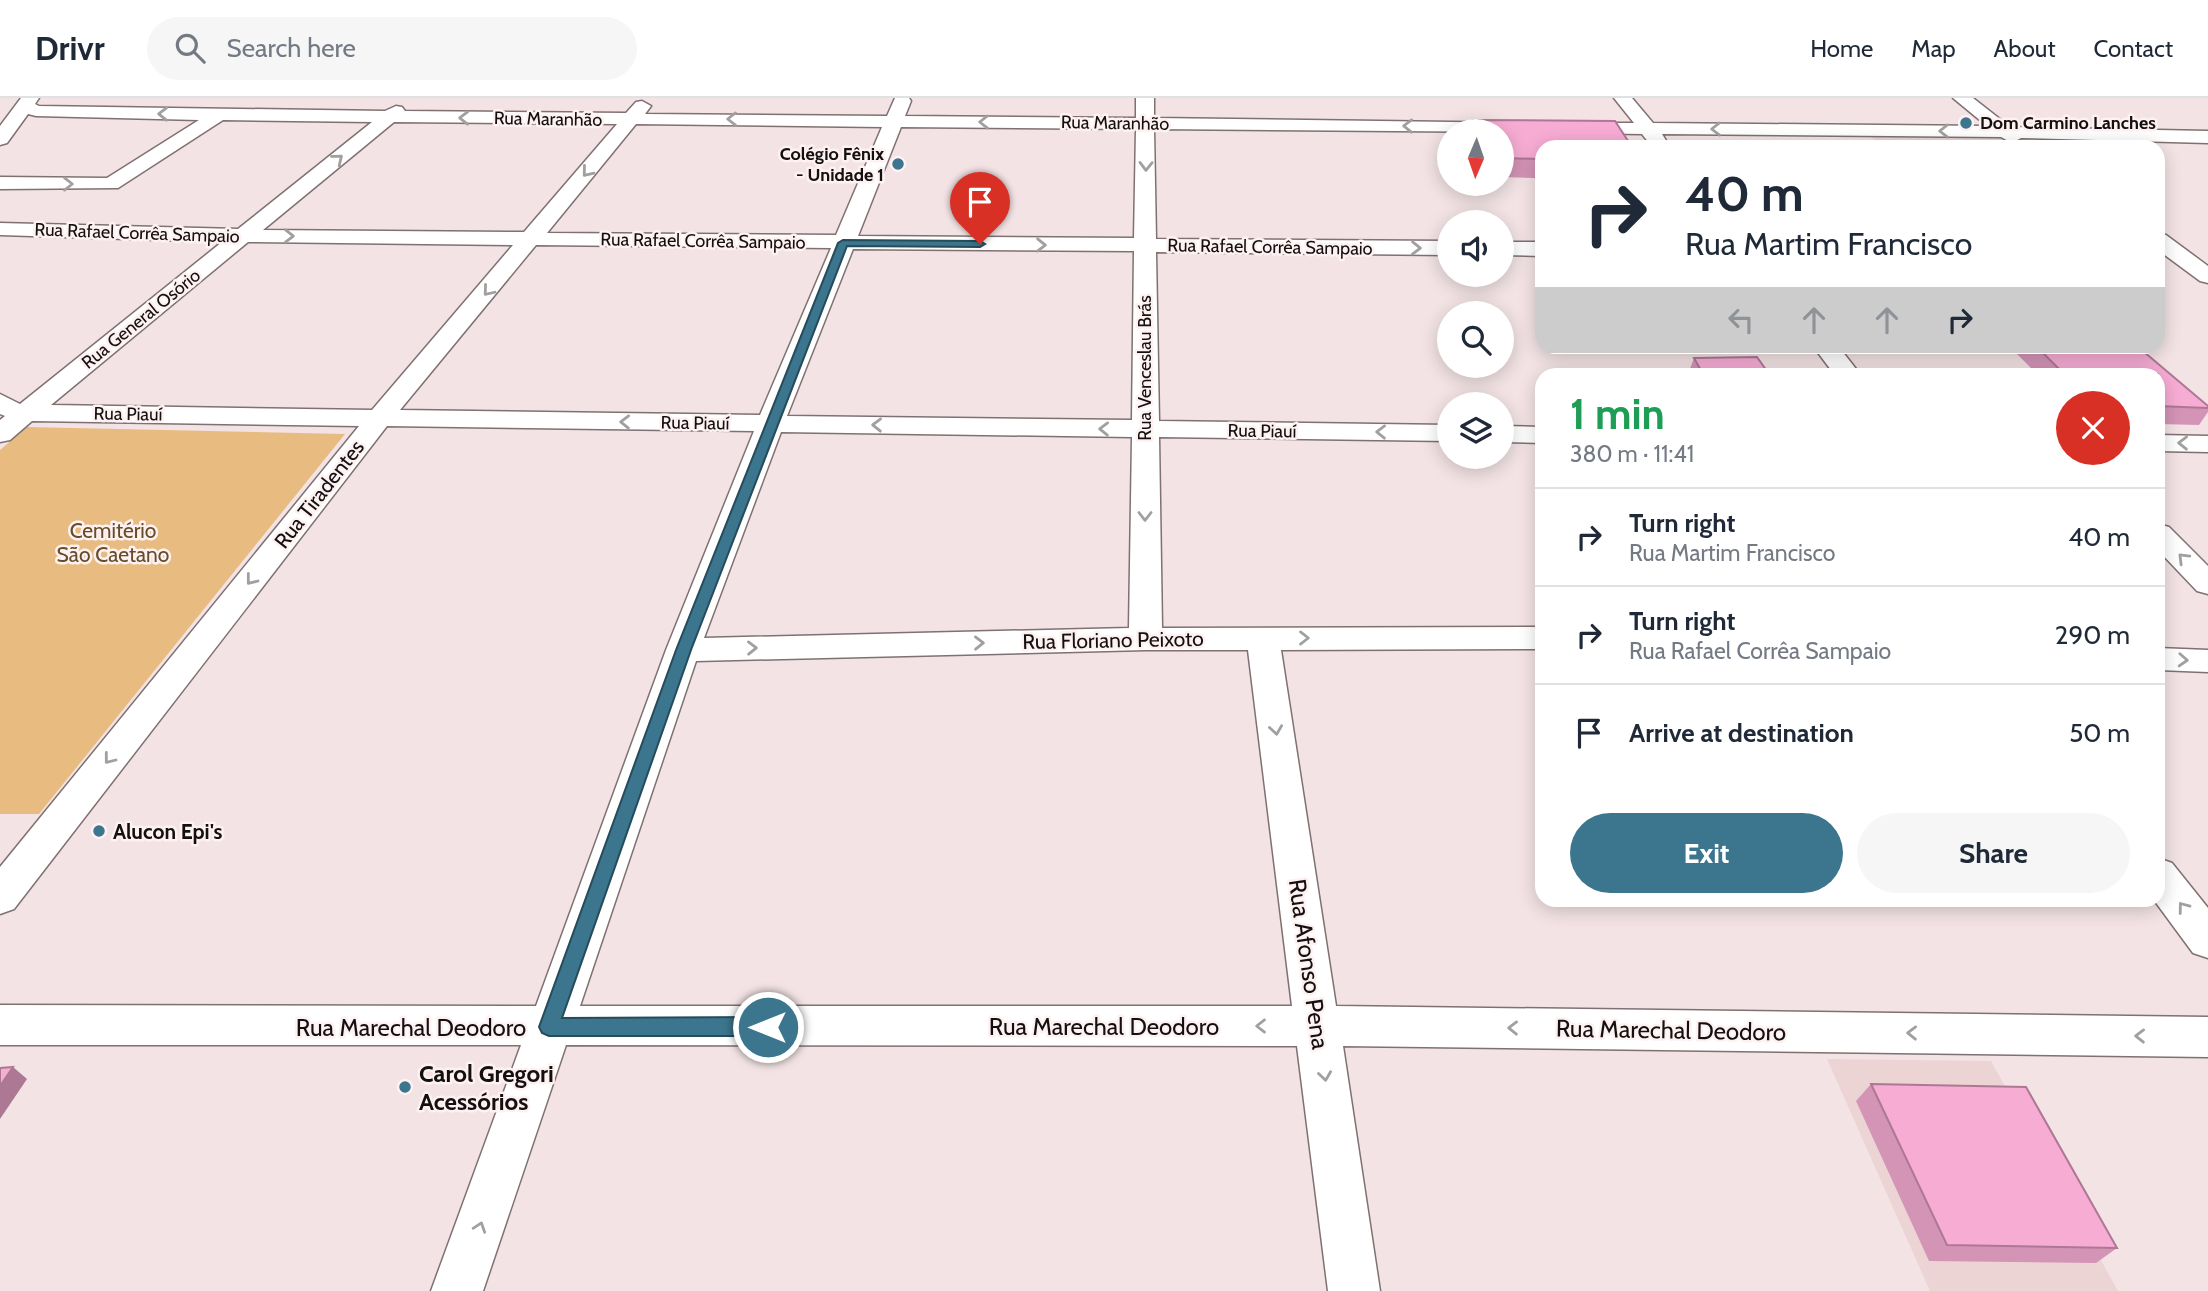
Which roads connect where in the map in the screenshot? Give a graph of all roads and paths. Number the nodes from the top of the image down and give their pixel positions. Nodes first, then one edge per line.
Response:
1 (413, 98) edge
2 (648, 98) edge
3 (784, 98) edge
4 (1145, 98) edge
5 (1623, 98) edge
6 (1962, 98) edge
7 (27, 102) edge
8 (0, 109) edge
9 (898, 109) edge
10 (219, 115) junction
11 (389, 117) junction
12 (631, 119) junction
13 (771, 119) junction
14 (1147, 124) junction
15 (1531, 128) edge
16 (1559, 128) edge
17 (1648, 129) junction
18 (2005, 132) junction
19 (2208, 136) edge
20 (0, 139) edge
21 (1657, 140) edge
22 (2017, 140) edge
23 (0, 183) edge
24 (0, 229) edge
25 (243, 236) junction
26 (532, 239) junction
27 (843, 243) junction
28 (2165, 245) edge
29 (1144, 246) junction
30 (1437, 248) edge
31 (1514, 249) edge
32 (1535, 249) edge
33 (2165, 258) edge
34 (2183, 258) junction
35 (2208, 258) edge
36 (2208, 276) edge
37 (1831, 354) edge
38 (1842, 368) edge
39 (12, 408) edge
40 (380, 417) junction
41 (770, 424) junction
42 (1144, 429) junction
43 (1437, 433) edge
44 (0, 434) edge
45 (1514, 434) edge
46 (1535, 435) edge
47 (2165, 443) edge
48 (2208, 443) edge
49 (2165, 540) edge
50 (2208, 584) edge
51 (1263, 638) junction
52 (1535, 638) edge
53 (1146, 639) junction
54 (683, 650) junction
55 (2165, 659) edge
56 (2208, 661) edge
57 (2165, 883) edge
58 (0, 897) edge
59 (2208, 940) edge
60 (0, 1025) edge
61 (1318, 1026) junction
62 (549, 1027) junction
63 (2208, 1037) edge
64 (457, 1291) edge
65 (1354, 1291) edge

1 - 11 street, Rua General Osório
2 - 12 street, Rua Tiradentes
3 - 13 street
4 - 14 street, Rua Venceslau Brás
5 - 17 street
6 - 18 street
7 - 8 street
10 -> 7 street, Rua Maranhão
7 - 20 street
9 - 13 street, Rua Maranhão
14 -> 9 street, Rua Maranhão
9 - 27 street
10 - 11 street, Rua Maranhão
23 -> 10 street
12 -> 11 street, Rua Maranhão
25 -> 11 street, Rua General Osório
13 -> 12 street, Rua Maranhão
12 -> 26 street, Rua Tiradentes
15 -> 14 street, Rua Maranhão
14 -> 29 street, Rua Venceslau Brás
16 - 17 street
18 -> 17 street
17 - 21 street
18 - 19 street
18 - 22 street
24 - 25 street, Rua Rafael Corrêa Sampaio
25 -> 26 street, Rua Rafael Corrêa Sampaio
25 - 39 street, Rua General Osório
26 - 27 street, Rua Rafael Corrêa Sampaio
26 -> 40 street, Rua Tiradentes
27 -> 29 street, Rua Rafael Corrêa Sampaio
27 - 41 street
28 - 34 street
29 -> 30 street, Rua Rafael Corrêa Sampaio
29 - 42 street, Rua Venceslau Brás
31 - 32 street
33 - 34 street
34 - 35 street
34 - 36 street
37 - 38 street
39 - 40 street, Rua Piauí
39 - 44 street, Rua General Osório
41 -> 40 street, Rua Piauí
40 -> 58 street, Rua Tiradentes
42 -> 41 street, Rua Piauí
41 - 54 street
43 -> 42 street, Rua Piauí
42 -> 53 street, Rua Venceslau Brás
45 - 46 street
48 -> 47 street
50 -> 49 street
51 -> 52 street, Rua Floriano Peixoto
51 - 53 street, Rua Floriano Peixoto
51 -> 61 street, Rua Afonso Pena
54 -> 53 street, Rua Floriano Peixoto
54 - 62 street
55 -> 56 street
59 -> 57 street
60 - 62 street, Rua Marechal Deodoro
61 -> 62 street, Rua Marechal Deodoro
63 -> 61 street, Rua Marechal Deodoro
61 -> 65 street, Rua Afonso Pena
64 -> 62 street

